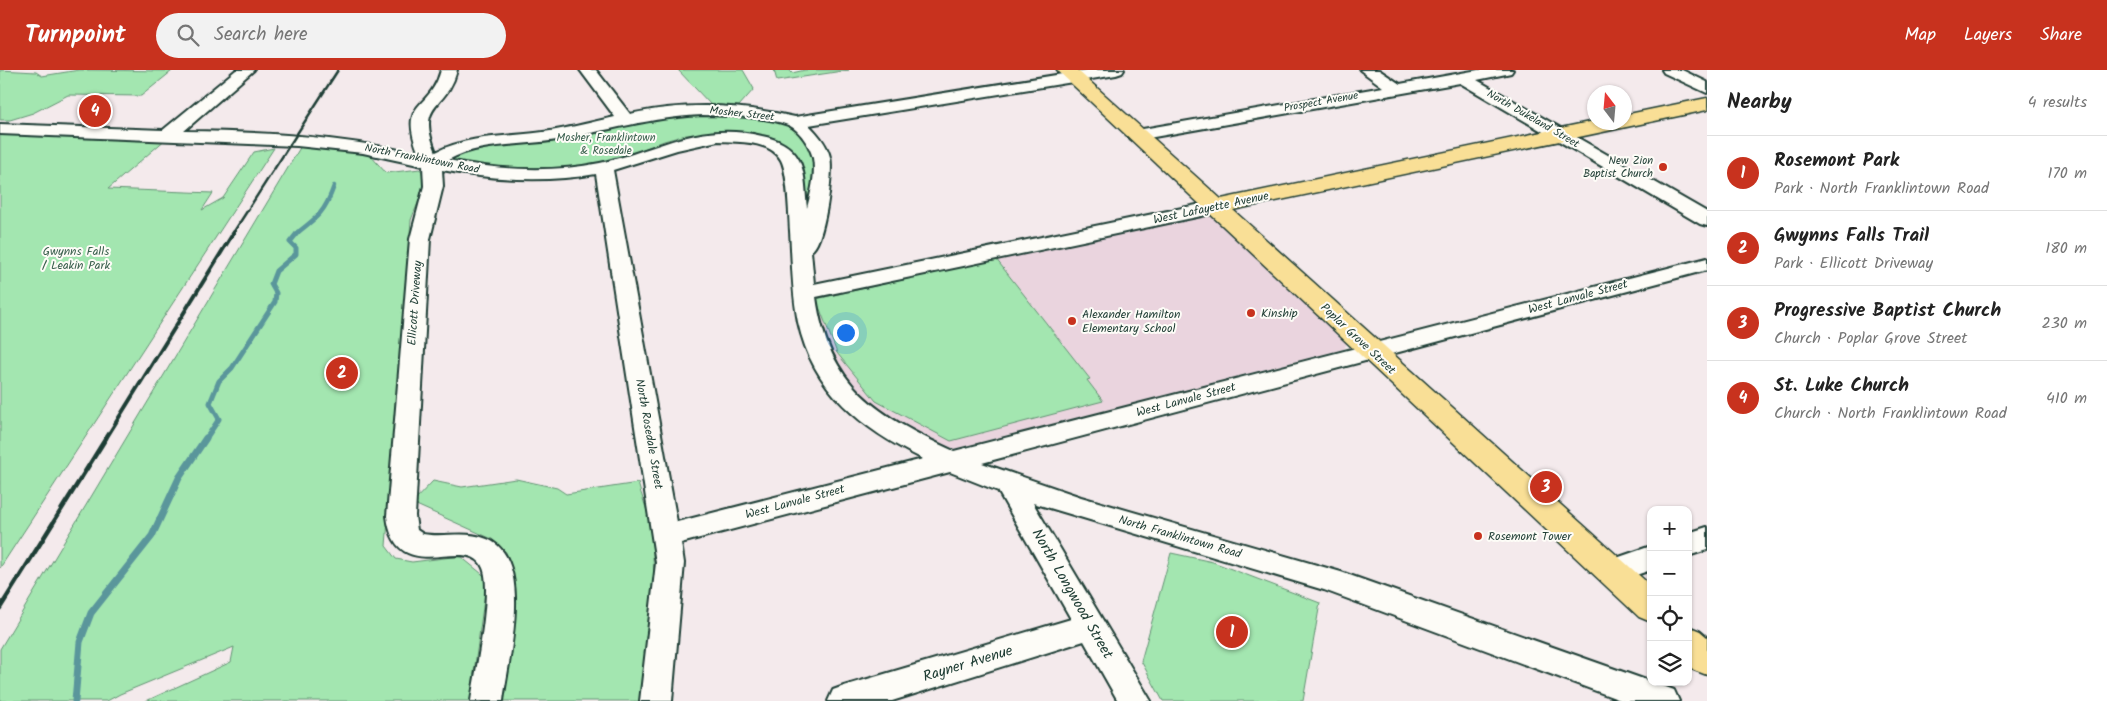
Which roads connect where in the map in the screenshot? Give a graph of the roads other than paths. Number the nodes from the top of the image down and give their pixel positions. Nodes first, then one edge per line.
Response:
1 (246, 70) edge
2 (449, 70) edge
3 (588, 70) edge
4 (1116, 70) edge
5 (1368, 70) edge
6 (1504, 70) edge
7 (1670, 70) edge
8 (1070, 73) edge
9 (1463, 78) junction
10 (1707, 88) edge
11 (1397, 89) junction
12 (1707, 104) edge
13 (1632, 119) edge
14 (626, 120) junction
15 (795, 122) junction
16 (1587, 128) edge
17 (0, 130) edge
18 (1560, 134) junction
19 (168, 135) junction
20 (1137, 135) junction
21 (432, 163) junction
22 (604, 169) junction
23 (1216, 207) junction
24 (1707, 220) edge
25 (803, 261) junction
26 (1707, 264) edge
27 (805, 293) junction
28 (1372, 351) junction
29 (953, 461) junction
30 (1009, 486) junction
31 (666, 536) junction
32 (1707, 538) edge
33 (1692, 544) edge
34 (1647, 559) edge
35 (1612, 571) junction
36 (1647, 603) edge
37 (1091, 626) junction
38 (1692, 646) edge
39 (1707, 659) edge
40 (487, 701) edge
41 (656, 701) edge
42 (844, 701) edge
43 (1135, 701) edge
44 (1663, 701) edge

1 - 19 street
2 - 21 street, Ellicott Driveway
3 - 14 street
4 - 8 street, Mosher Street
5 - 11 street
6 - 9 street, Prospect Avenue
7 - 10 street
8 - 15 street, Mosher Street
8 - 20 main road, Poplar Grove Street
9 - 11 street, Prospect Avenue
9 - 18 street, North Dukeland Street
11 - 20 street, Prospect Avenue
12 - 13 main road
14 - 15 street, Mosher Street
14 - 21 street, Mosher Street
15 - 25 street, North Franklintown Road
16 - 18 main road, West Lafayette Avenue
17 - 19 street, North Franklintown Road
18 - 23 main road, West Lafayette Avenue
18 - 24 street, North Dukeland Street
19 - 21 street, North Franklintown Road
20 - 23 main road, Poplar Grove Street
21 - 22 street, North Franklintown Road
21 - 40 street, Ellicott Driveway
22 - 25 street, North Franklintown Road
22 - 31 street, North Rosedale Street
23 - 27 street, West Lafayette Avenue
23 - 28 main road, Poplar Grove Street
25 - 27 street, North Franklintown Road
26 - 28 street, West Lanvale Street
27 - 29 street, North Franklintown Road
28 - 29 street, West Lanvale Street
28 - 35 main road, Poplar Grove Street
29 - 30 street, North Franklintown Road
29 - 31 street, West Lanvale Street
30 - 37 street, North Longwood Street
30 - 44 street, North Franklintown Road
31 - 41 street, North Rosedale Street
32 - 33 street
34 - 35 street
35 - 36 main road, Poplar Grove Street
37 - 42 street, Rayner Avenue
37 - 43 street, North Longwood Street
38 - 39 main road

